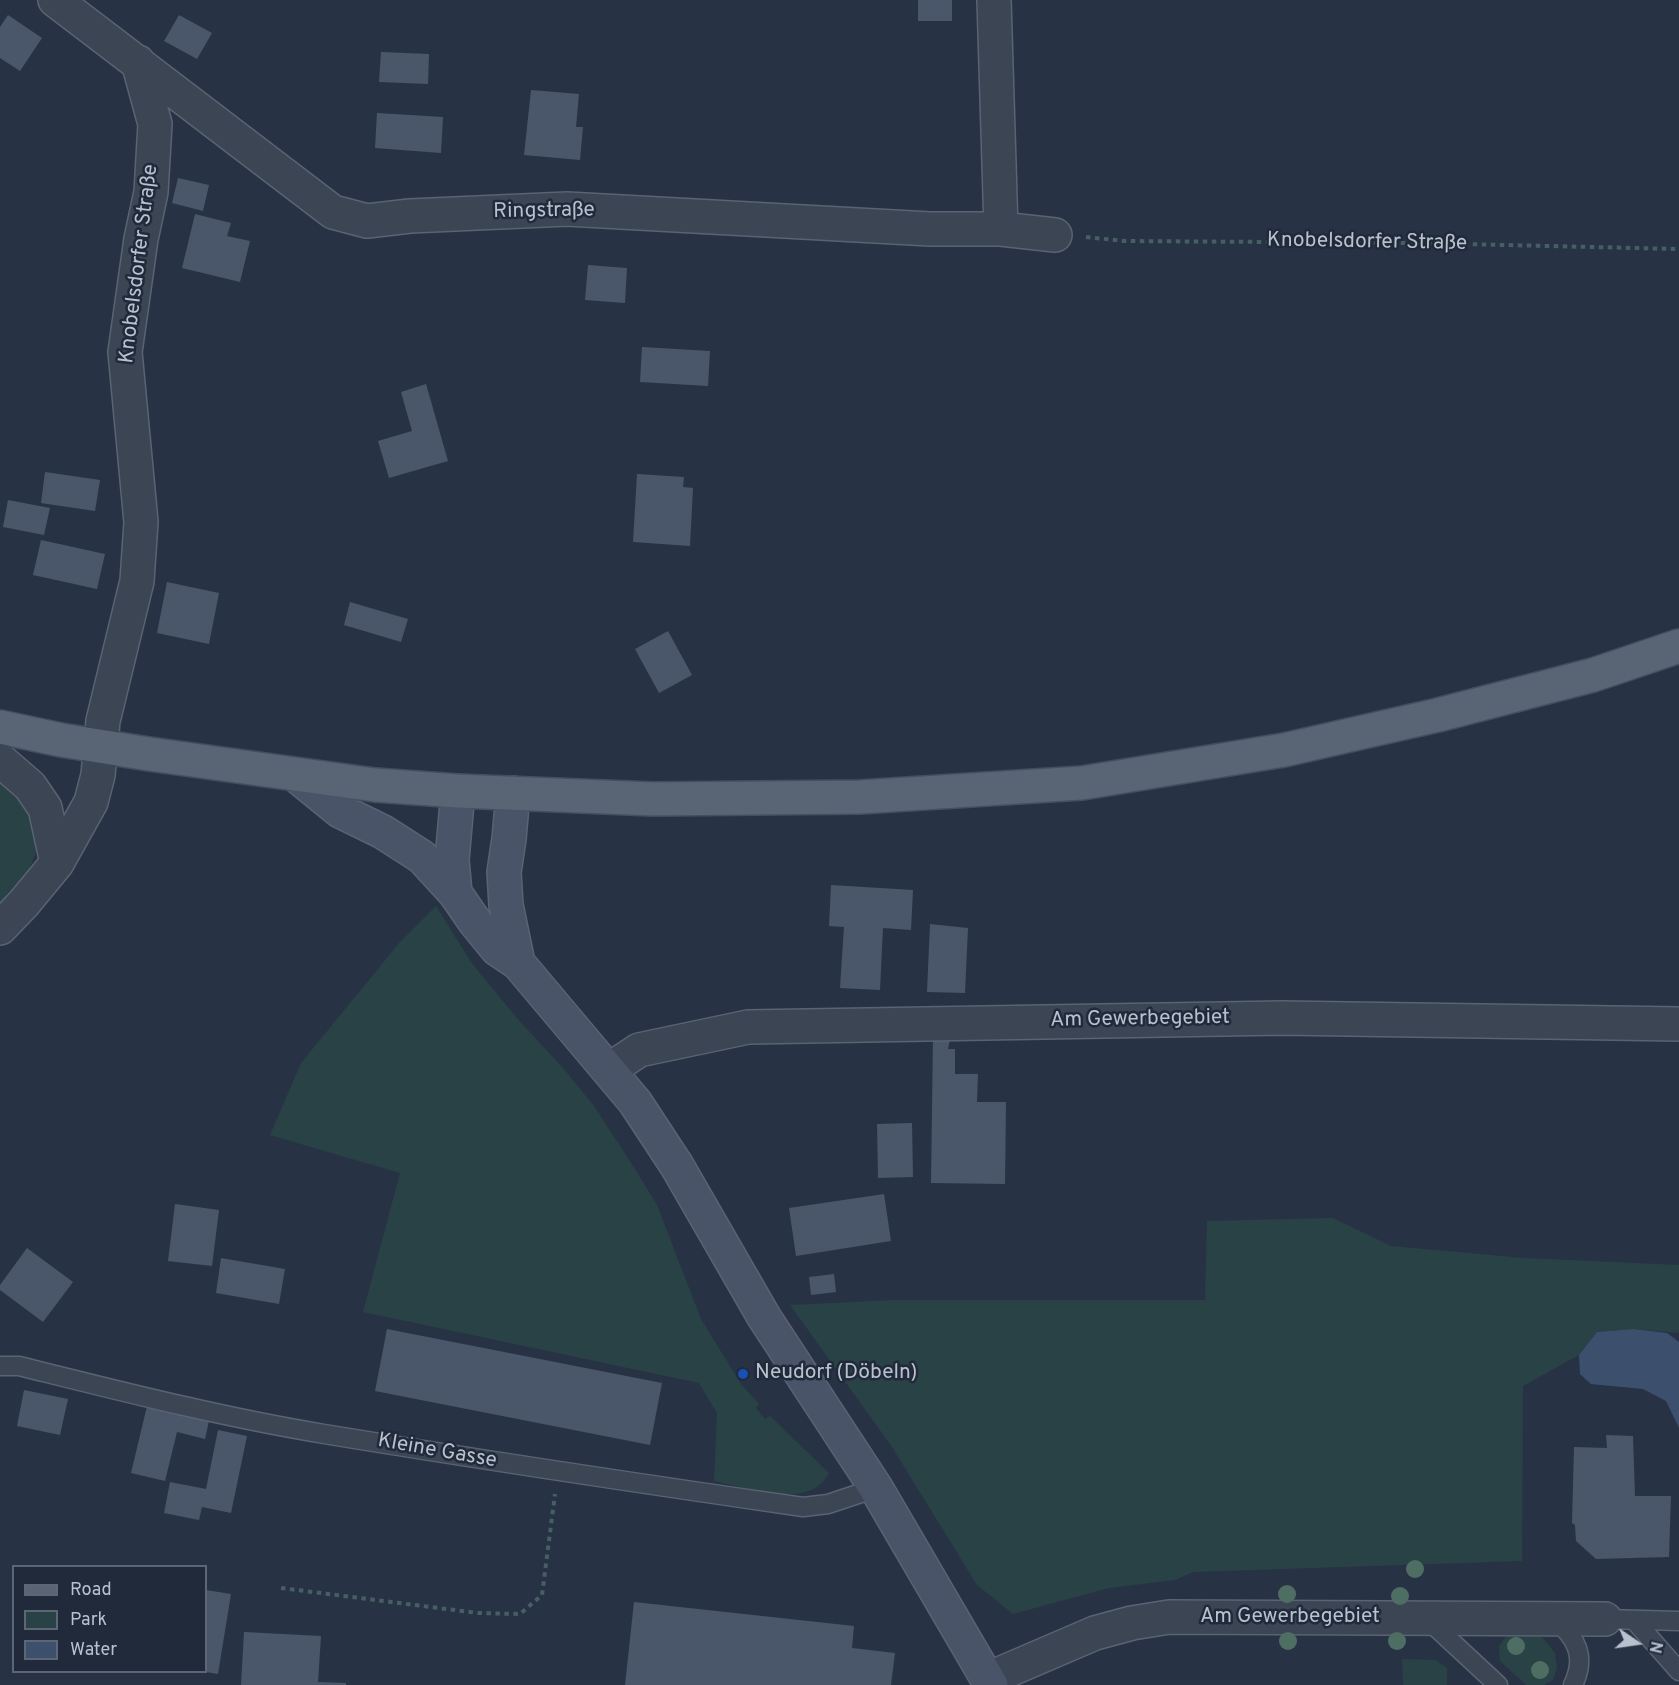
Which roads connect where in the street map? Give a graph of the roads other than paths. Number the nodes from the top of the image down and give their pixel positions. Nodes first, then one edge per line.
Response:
1 (55, 0) edge
2 (994, 0) edge
3 (138, 62) junction
4 (1001, 229) junction
5 (1055, 235) road end
6 (1679, 646) edge
7 (0, 727) edge
8 (101, 746) junction
9 (0, 760) edge
10 (297, 776) junction
11 (458, 791) junction
12 (513, 793) junction
13 (57, 863) junction
14 (455, 893) junction
15 (0, 928) edge
16 (518, 963) junction
17 (1679, 1024) edge
18 (609, 1070) junction
19 (0, 1366) edge
20 (876, 1488) junction
21 (1426, 1618) junction
22 (1555, 1619) junction
23 (1619, 1620) junction
24 (1679, 1622) edge
25 (1679, 1671) edge
26 (989, 1682) edge
27 (1498, 1685) edge
28 (1573, 1685) edge

1 - 3 street
2 - 4 street
3 - 4 street, Ringstraße
3 - 8 street, Knobelsdorfer Straße
4 - 5 street, Ringstraße
6 - 12 main road
7 - 8 main road
8 - 10 main road
8 - 13 street, Knobelsdorfer Straße
9 - 13 street
10 - 11 main road
10 - 14 main road
11 - 12 main road
11 - 14 main road
12 - 16 main road
13 - 15 street, Knobelsdorfer Straße
14 - 16 main road
16 - 18 main road
17 - 18 street, Am Gewerbegebiet
18 - 20 main road
19 - 20 lane, Kleine Gasse
20 - 26 main road
21 - 22 street, Am Gewerbegebiet
21 - 26 street, Am Gewerbegebiet
21 - 27 lane
22 - 23 street, Am Gewerbegebiet
22 - 28 lane
23 - 24 lane
23 - 25 lane

